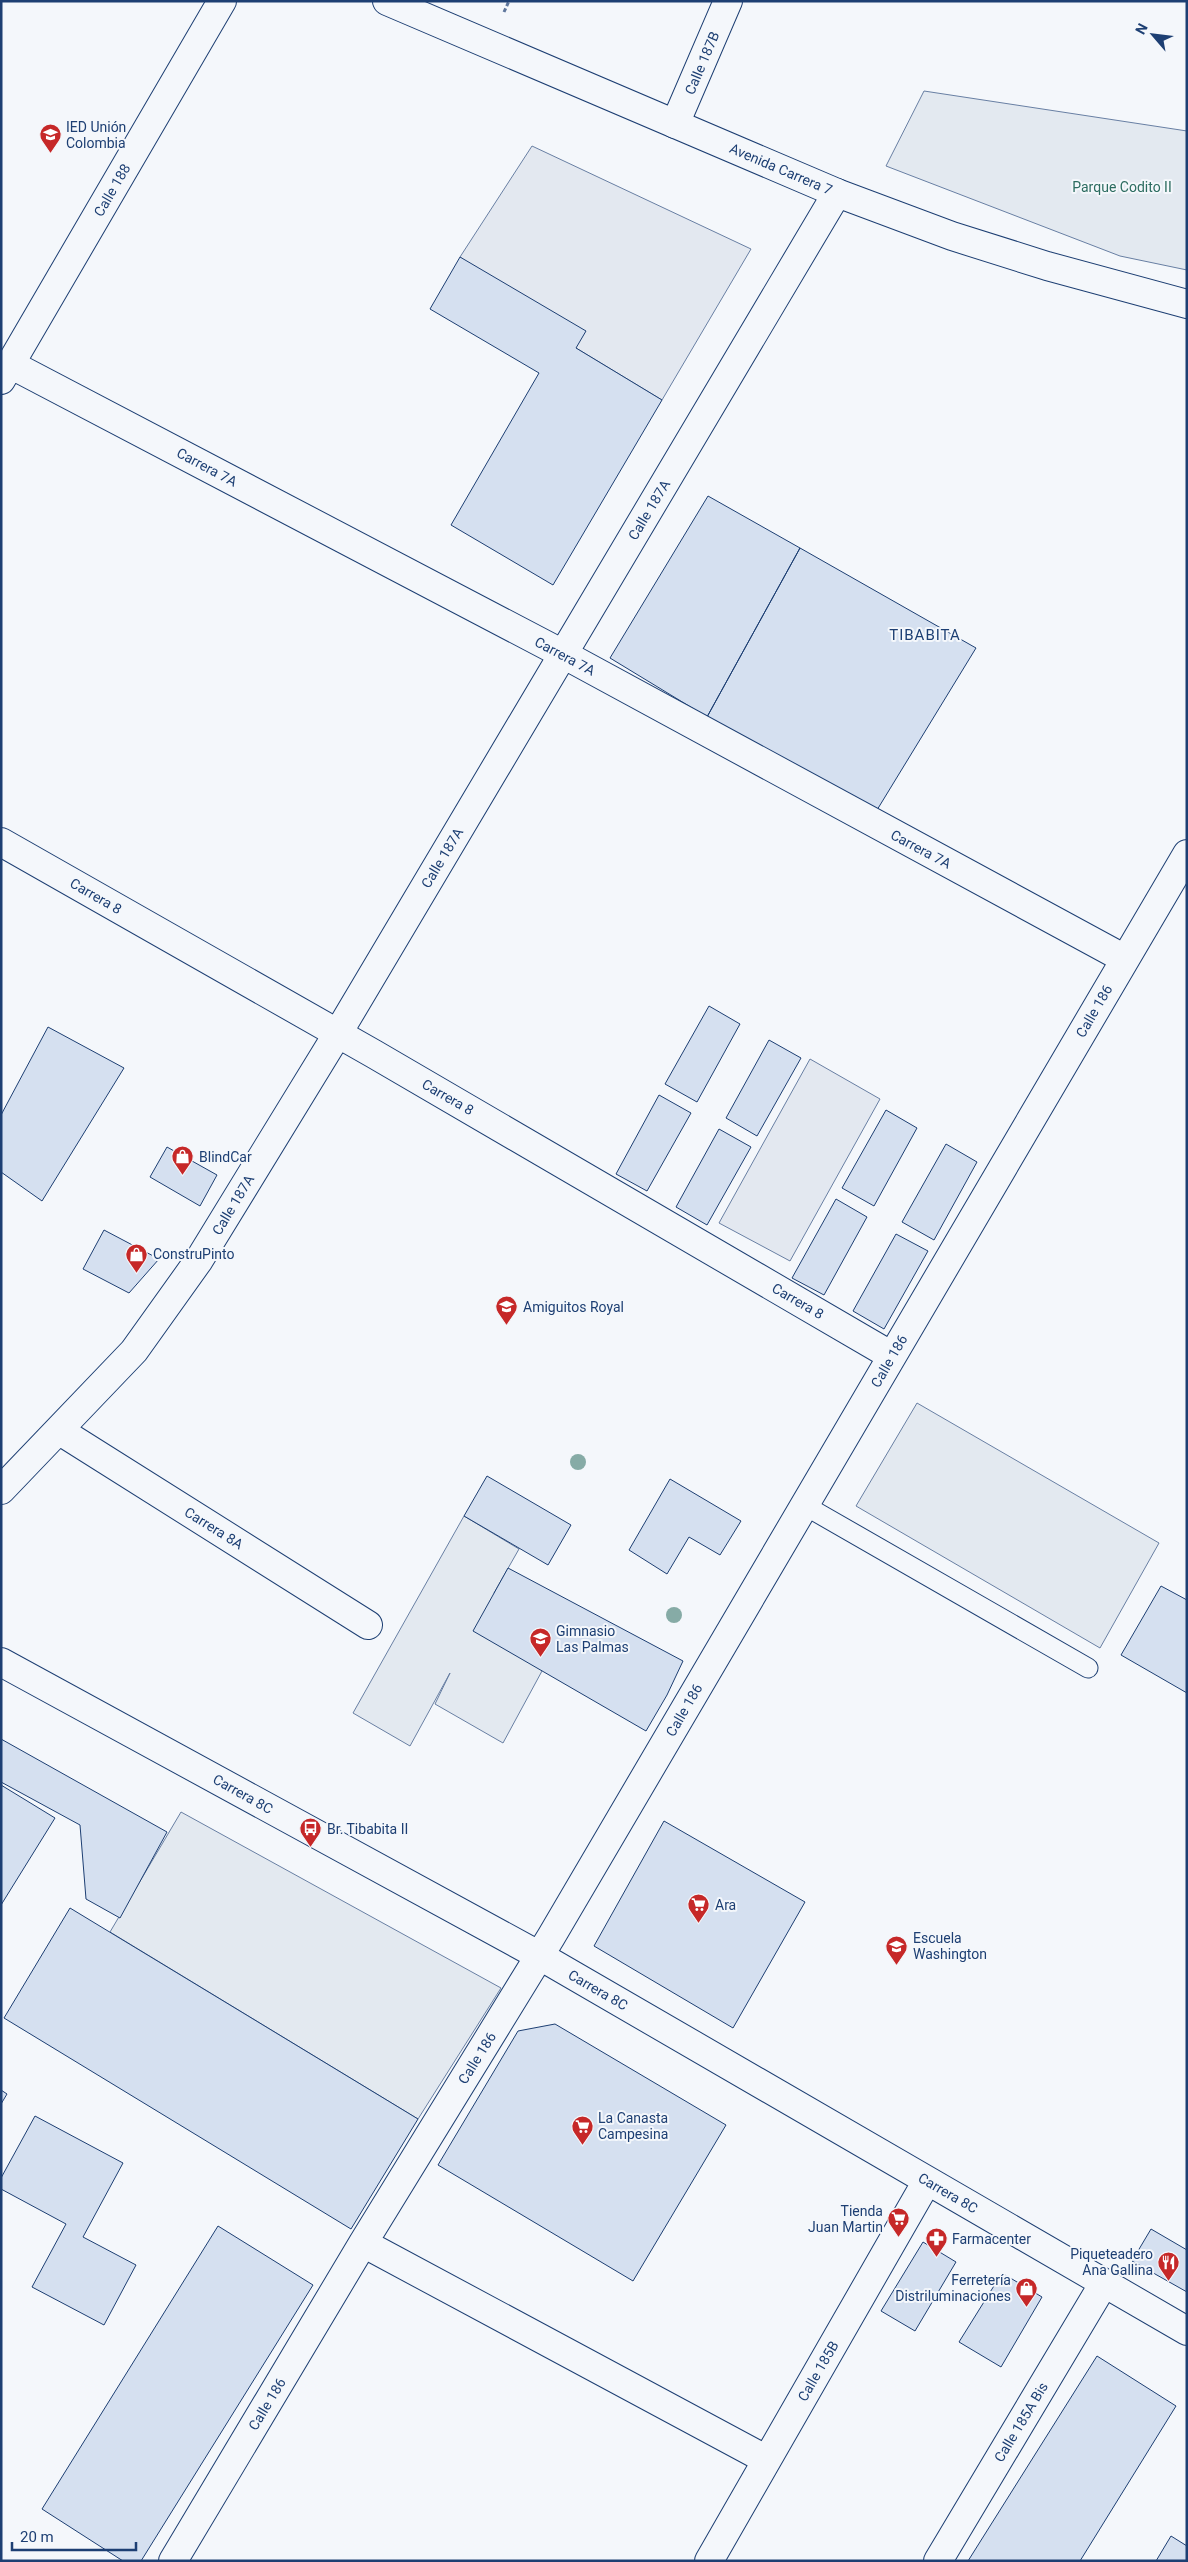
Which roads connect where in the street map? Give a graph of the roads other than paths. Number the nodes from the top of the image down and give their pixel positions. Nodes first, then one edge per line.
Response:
1 (222, 1) edge
2 (387, 1) edge
3 (728, 1) edge
4 (675, 124) junction
5 (837, 193) junction
6 (1187, 304) edge
7 (4, 367) edge
8 (562, 654) junction
9 (1, 842) edge
10 (1187, 854) edge
11 (1125, 960) junction
12 (338, 1033) junction
13 (892, 1356) junction
14 (60, 1431) junction
15 (1, 1490) edge
16 (804, 1505) junction
17 (368, 1625) dead end
18 (1, 1662) edge
19 (1088, 1668) dead end
20 (540, 1956) junction
21 (927, 2181) junction
22 (364, 2243) junction
23 (1104, 2283) junction
24 (1187, 2331) edge
25 (767, 2460) junction
26 (173, 2561) edge
27 (710, 2561) edge
28 (938, 2561) edge

1 - 7 street, Calle 188
2 - 4 street, Avenida Carrera 7
3 - 4 street, Calle 187B
4 - 5 street, Avenida Carrera 7
5 - 6 street, Avenida Carrera 7
5 - 8 street, Calle 187A
7 - 8 street, Carrera 7A
8 - 11 street, Carrera 7A
8 - 12 street, Calle 187A
9 - 12 street, Carrera 8
10 - 11 street, Calle 186
11 - 13 street, Calle 186
12 - 13 street, Carrera 8
12 - 14 street, Calle 187A
13 - 16 street, Calle 186
14 - 15 street, Calle 187A
14 - 17 street, Carrera 8A
16 - 19 lane
16 - 20 street, Calle 186
18 - 20 street, Carrera 8C
20 - 21 street, Carrera 8C
20 - 22 street, Calle 186
21 - 23 street, Carrera 8C
21 - 25 street, Calle 185B
22 - 25 street
22 - 26 street, Calle 186
23 - 24 street, Carrera 8C
23 - 28 street, Calle 185A Bis
25 - 27 street, Calle 185B

